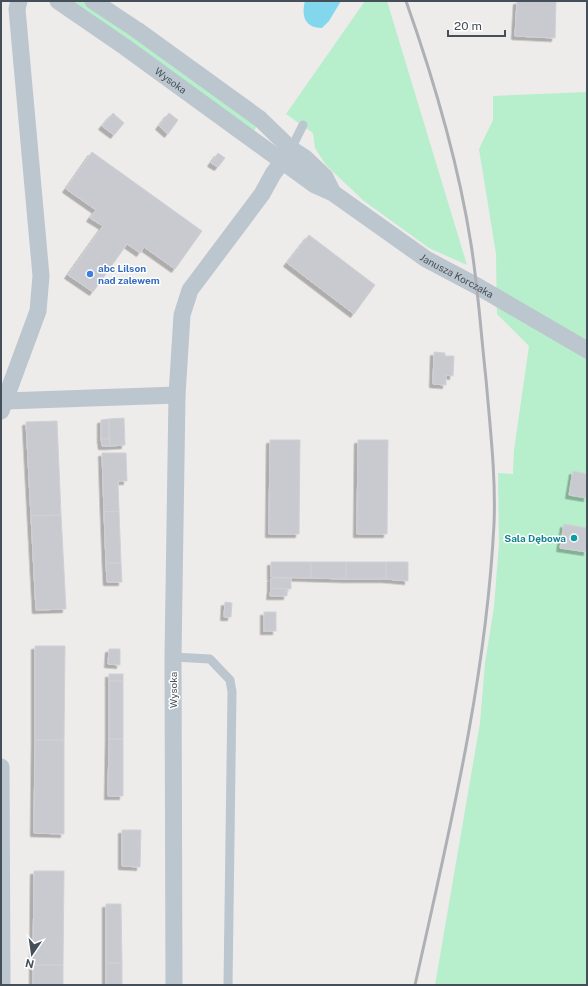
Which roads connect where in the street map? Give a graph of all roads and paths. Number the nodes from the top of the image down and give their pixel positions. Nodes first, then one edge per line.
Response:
1 (19, 1) edge
2 (58, 1) edge
3 (93, 1) edge
4 (303, 125) dead end
5 (286, 156) junction
6 (587, 350) edge
7 (177, 395) junction
8 (2, 404) edge
9 (173, 657) junction
10 (1, 767) edge
11 (2, 985) edge
12 (174, 985) edge
13 (228, 985) edge

1 - 8 street
2 - 5 street, Wysoka
3 - 5 street, Wysoka
4 - 5 lane
5 - 6 street, Janusza Korczaka
5 - 7 street, Wysoka
7 - 8 street
7 - 9 street, Wysoka
9 - 12 street, Wysoka
9 - 13 lane
10 - 11 street

